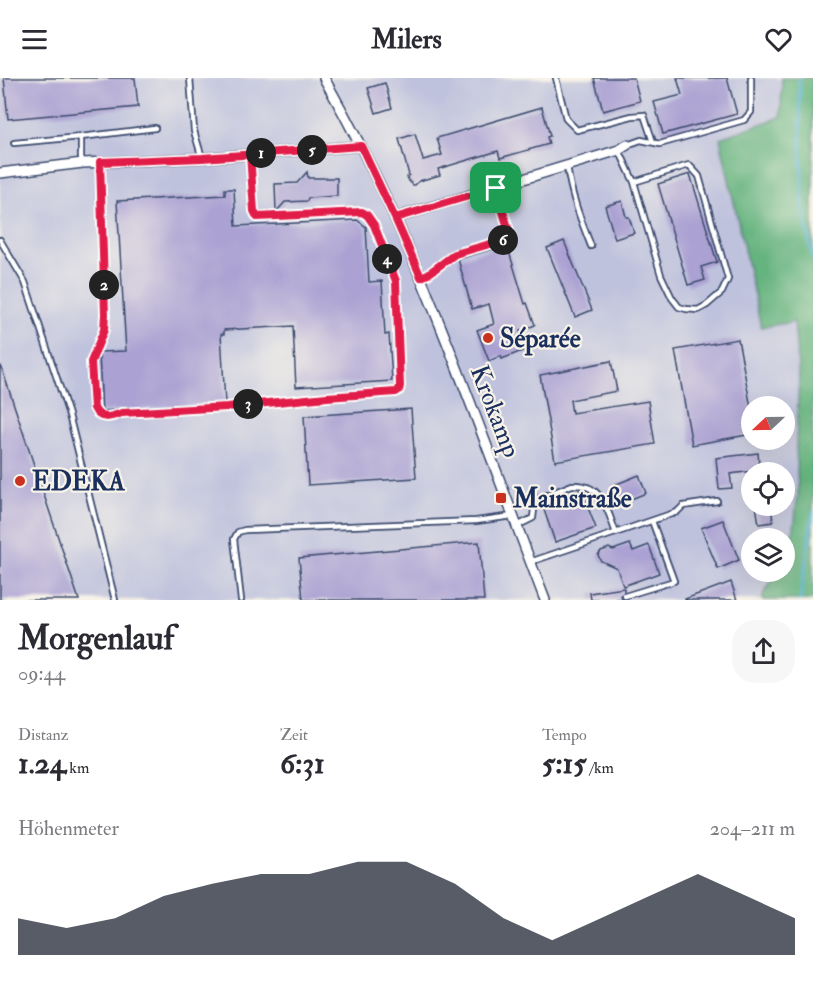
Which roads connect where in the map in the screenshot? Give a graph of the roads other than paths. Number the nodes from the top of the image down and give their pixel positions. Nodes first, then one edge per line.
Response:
1 (190, 78) edge
2 (324, 78) edge
3 (556, 78) edge
4 (752, 78) edge
5 (155, 128) dead end
6 (81, 137) junction
7 (653, 142) junction
8 (14, 143) dead end
9 (361, 146) junction
10 (623, 147) junction
11 (250, 154) junction
12 (202, 158) junction
13 (100, 162) junction
14 (83, 163) junction
15 (567, 166) junction
16 (0, 173) edge
17 (634, 182) junction
18 (496, 188) junction
19 (395, 218) junction
20 (0, 240) edge
21 (591, 246) dead end
22 (421, 277) junction
23 (717, 501) dead end
24 (513, 516) junction
25 (652, 521) junction
26 (517, 526) junction
27 (616, 533) junction
28 (530, 562) junction
29 (625, 596) dead end
30 (115, 600) edge
31 (241, 600) edge
32 (545, 600) edge

1 - 12 lane
2 - 9 street, Krokamp
3 - 7 lane
4 - 7 lane
5 - 6 lane
6 - 8 lane
6 - 14 lane
7 - 10 lane
9 - 11 street
9 - 19 street, Krokamp
10 - 15 street
10 - 17 lane
11 - 12 street
11 - 13 lane
12 - 13 street
13 - 14 street
14 - 16 street
15 - 18 street
15 - 21 lane
17 - 17 lane
18 - 19 street
18 - 22 lane
19 - 22 street, Krokamp
20 - 30 lane
22 - 24 street, Krokamp
23 - 25 lane
24 - 26 street, Krokamp
24 - 31 lane
25 - 27 lane
25 - 29 lane
26 - 27 lane
26 - 28 street, Krokamp
27 - 28 lane
28 - 32 street, Krokamp

